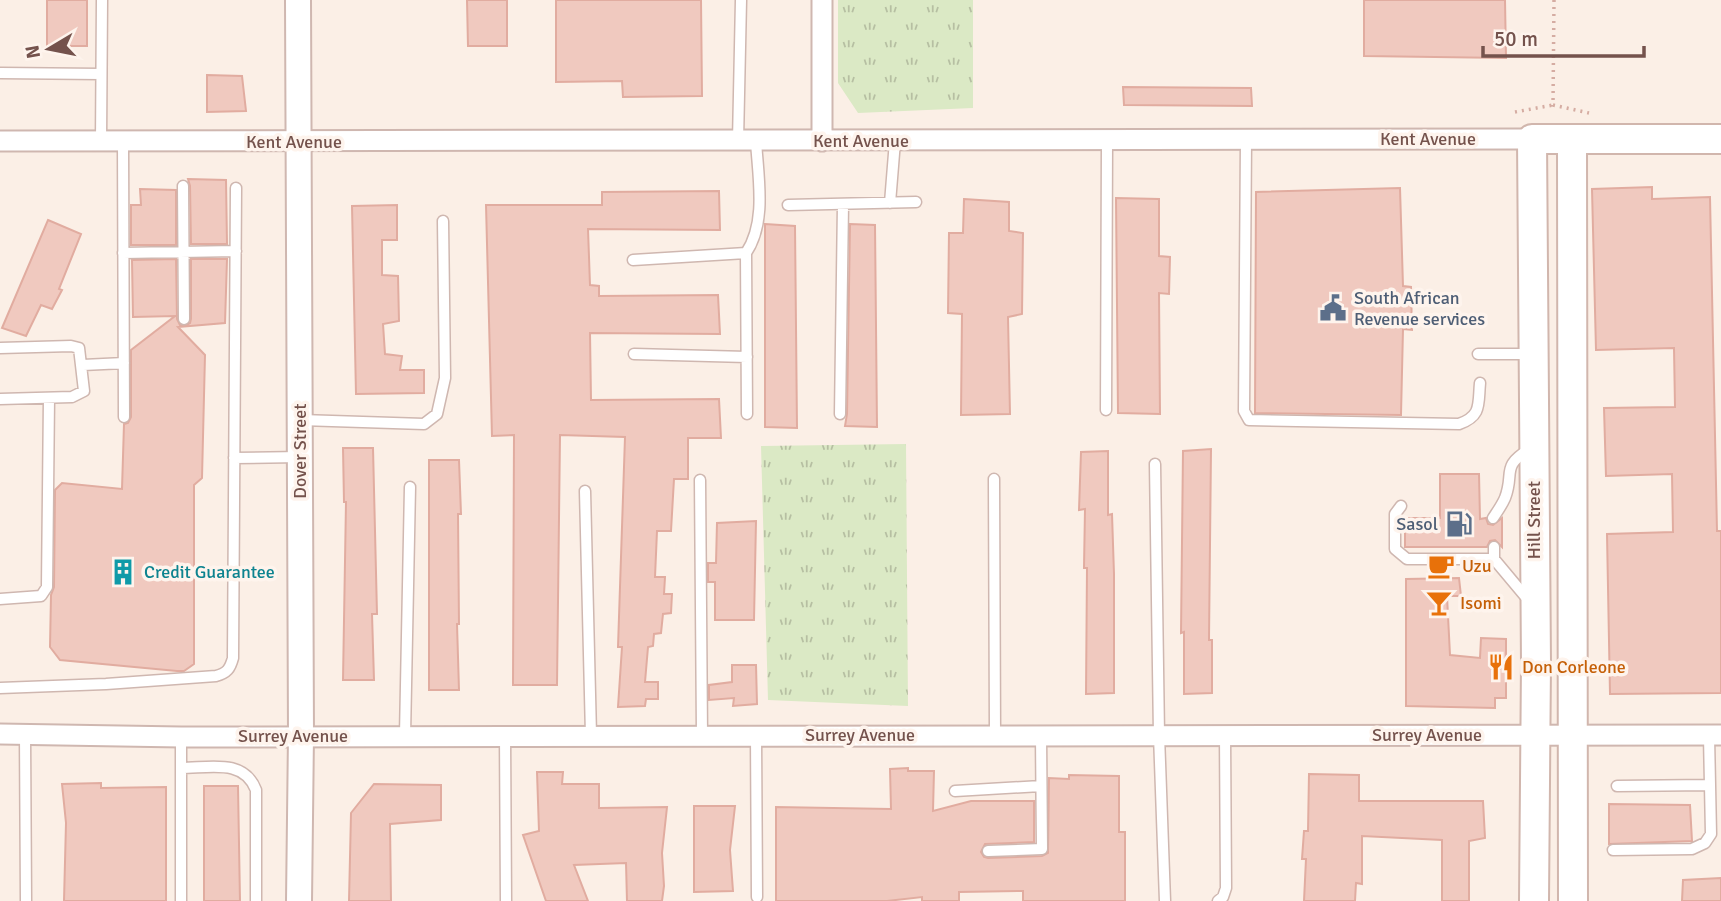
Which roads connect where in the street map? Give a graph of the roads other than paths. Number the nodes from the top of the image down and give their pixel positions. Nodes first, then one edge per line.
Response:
1 (102, 0) edge
2 (298, 0) edge
3 (741, 0) edge
4 (822, 0) edge
5 (0, 73) edge
6 (101, 74) junction
7 (1532, 139) junction
8 (1572, 139) junction
9 (1721, 139) edge
10 (1246, 140) junction
11 (0, 141) edge
12 (747, 141) junction
13 (822, 141) junction
14 (895, 141) junction
15 (1107, 141) junction
16 (102, 142) junction
17 (123, 142) junction
18 (298, 142) junction
19 (183, 186) dead end
20 (236, 188) dead end
21 (916, 202) dead end
22 (890, 203) junction
23 (843, 204) junction
24 (788, 205) dead end
25 (443, 221) dead end
26 (236, 251) junction
27 (185, 252) junction
28 (123, 253) junction
29 (746, 253) junction
30 (633, 260) dead end
31 (184, 319) dead end
32 (0, 348) edge
33 (634, 354) dead end
34 (1478, 354) dead end
35 (1533, 354) junction
36 (747, 357) junction
37 (124, 363) junction
38 (83, 365) junction
39 (1480, 383) dead end
40 (49, 398) junction
41 (0, 399) edge
42 (1106, 410) dead end
43 (747, 414) dead end
44 (840, 414) dead end
45 (124, 417) dead end
46 (300, 420) junction
47 (1533, 447) junction
48 (300, 457) junction
49 (234, 458) junction
50 (1155, 464) dead end
51 (994, 479) dead end
52 (699, 480) dead end
53 (410, 487) dead end
54 (585, 491) dead end
55 (1401, 506) dead end
56 (1493, 518) dead end
57 (1494, 547) dead end
58 (1494, 559) junction
59 (0, 599) edge
60 (1534, 607) junction
61 (0, 688) edge
62 (0, 734) edge
63 (25, 734) junction
64 (301, 735) junction
65 (405, 735) junction
66 (505, 735) junction
67 (591, 735) junction
68 (702, 735) junction
69 (756, 735) junction
70 (995, 735) junction
71 (1159, 735) junction
72 (1225, 735) junction
73 (1535, 735) junction
74 (1573, 735) junction
75 (1041, 736) junction
76 (1715, 736) edge
77 (181, 737) junction
78 (181, 768) junction
79 (1709, 785) junction
80 (1041, 786) junction
81 (1617, 786) dead end
82 (955, 791) dead end
83 (1613, 850) dead end
84 (988, 851) dead end
85 (757, 897) dead end
86 (26, 901) edge
87 (181, 901) edge
88 (256, 901) edge
89 (299, 901) edge
90 (506, 901) edge
91 (1166, 901) edge
92 (1218, 901) edge
93 (1534, 901) edge
94 (1573, 901) edge

1 - 6 lane
2 - 18 street, Dover Street
3 - 12 lane
4 - 13 street
5 - 6 lane
6 - 16 lane
7 - 8 main road, Kent Avenue
7 - 10 street, Kent Avenue
7 - 35 main road, Hill Street
8 - 9 main road, Kent Avenue
8 - 74 main road
10 - 15 street, Kent Avenue
10 - 39 lane
11 - 16 street, Kent Avenue
12 - 13 street, Kent Avenue
12 - 18 street, Kent Avenue
12 - 29 lane
13 - 14 street, Kent Avenue
14 - 15 street, Kent Avenue
14 - 22 lane
15 - 42 lane
16 - 17 street, Kent Avenue
17 - 18 street, Kent Avenue
17 - 28 lane
18 - 46 street, Dover Street
19 - 27 lane
20 - 26 lane
21 - 22 lane
22 - 23 lane
23 - 24 lane
23 - 44 lane
25 - 46 lane
26 - 27 lane
26 - 49 lane
27 - 28 lane
27 - 31 lane
28 - 37 lane
29 - 30 lane
29 - 36 lane
32 - 38 lane
33 - 36 lane
34 - 35 lane
35 - 47 main road, Hill Street
36 - 43 lane
37 - 38 lane
37 - 45 lane
38 - 40 lane
40 - 41 lane
40 - 59 lane
46 - 48 street, Dover Street
47 - 56 lane
47 - 60 main road, Hill Street
48 - 49 lane
48 - 64 street, Dover Street
49 - 61 lane
50 - 71 lane
51 - 70 lane
52 - 68 lane
53 - 65 lane
54 - 67 lane
55 - 58 lane
57 - 58 lane
58 - 60 lane
60 - 73 main road, Hill Street
62 - 63 street, Surrey Avenue
63 - 77 street, Surrey Avenue
63 - 86 lane
64 - 65 street, Surrey Avenue
64 - 77 street, Surrey Avenue
64 - 89 street, Dover Street
65 - 66 street, Surrey Avenue
66 - 67 street, Surrey Avenue
66 - 90 lane
67 - 68 street, Surrey Avenue
68 - 69 street, Surrey Avenue
69 - 70 street, Surrey Avenue
69 - 85 lane
70 - 75 street, Surrey Avenue
71 - 72 street, Surrey Avenue
71 - 75 street, Surrey Avenue
71 - 91 lane
72 - 73 street, Surrey Avenue
72 - 92 lane
73 - 74 street, Surrey Avenue
73 - 93 main road, Hill Street
74 - 76 street, Surrey Avenue
74 - 94 main road
75 - 80 lane
76 - 79 lane
77 - 78 lane
78 - 87 lane
78 - 88 lane
79 - 81 lane
79 - 83 lane
80 - 82 lane
80 - 84 lane

